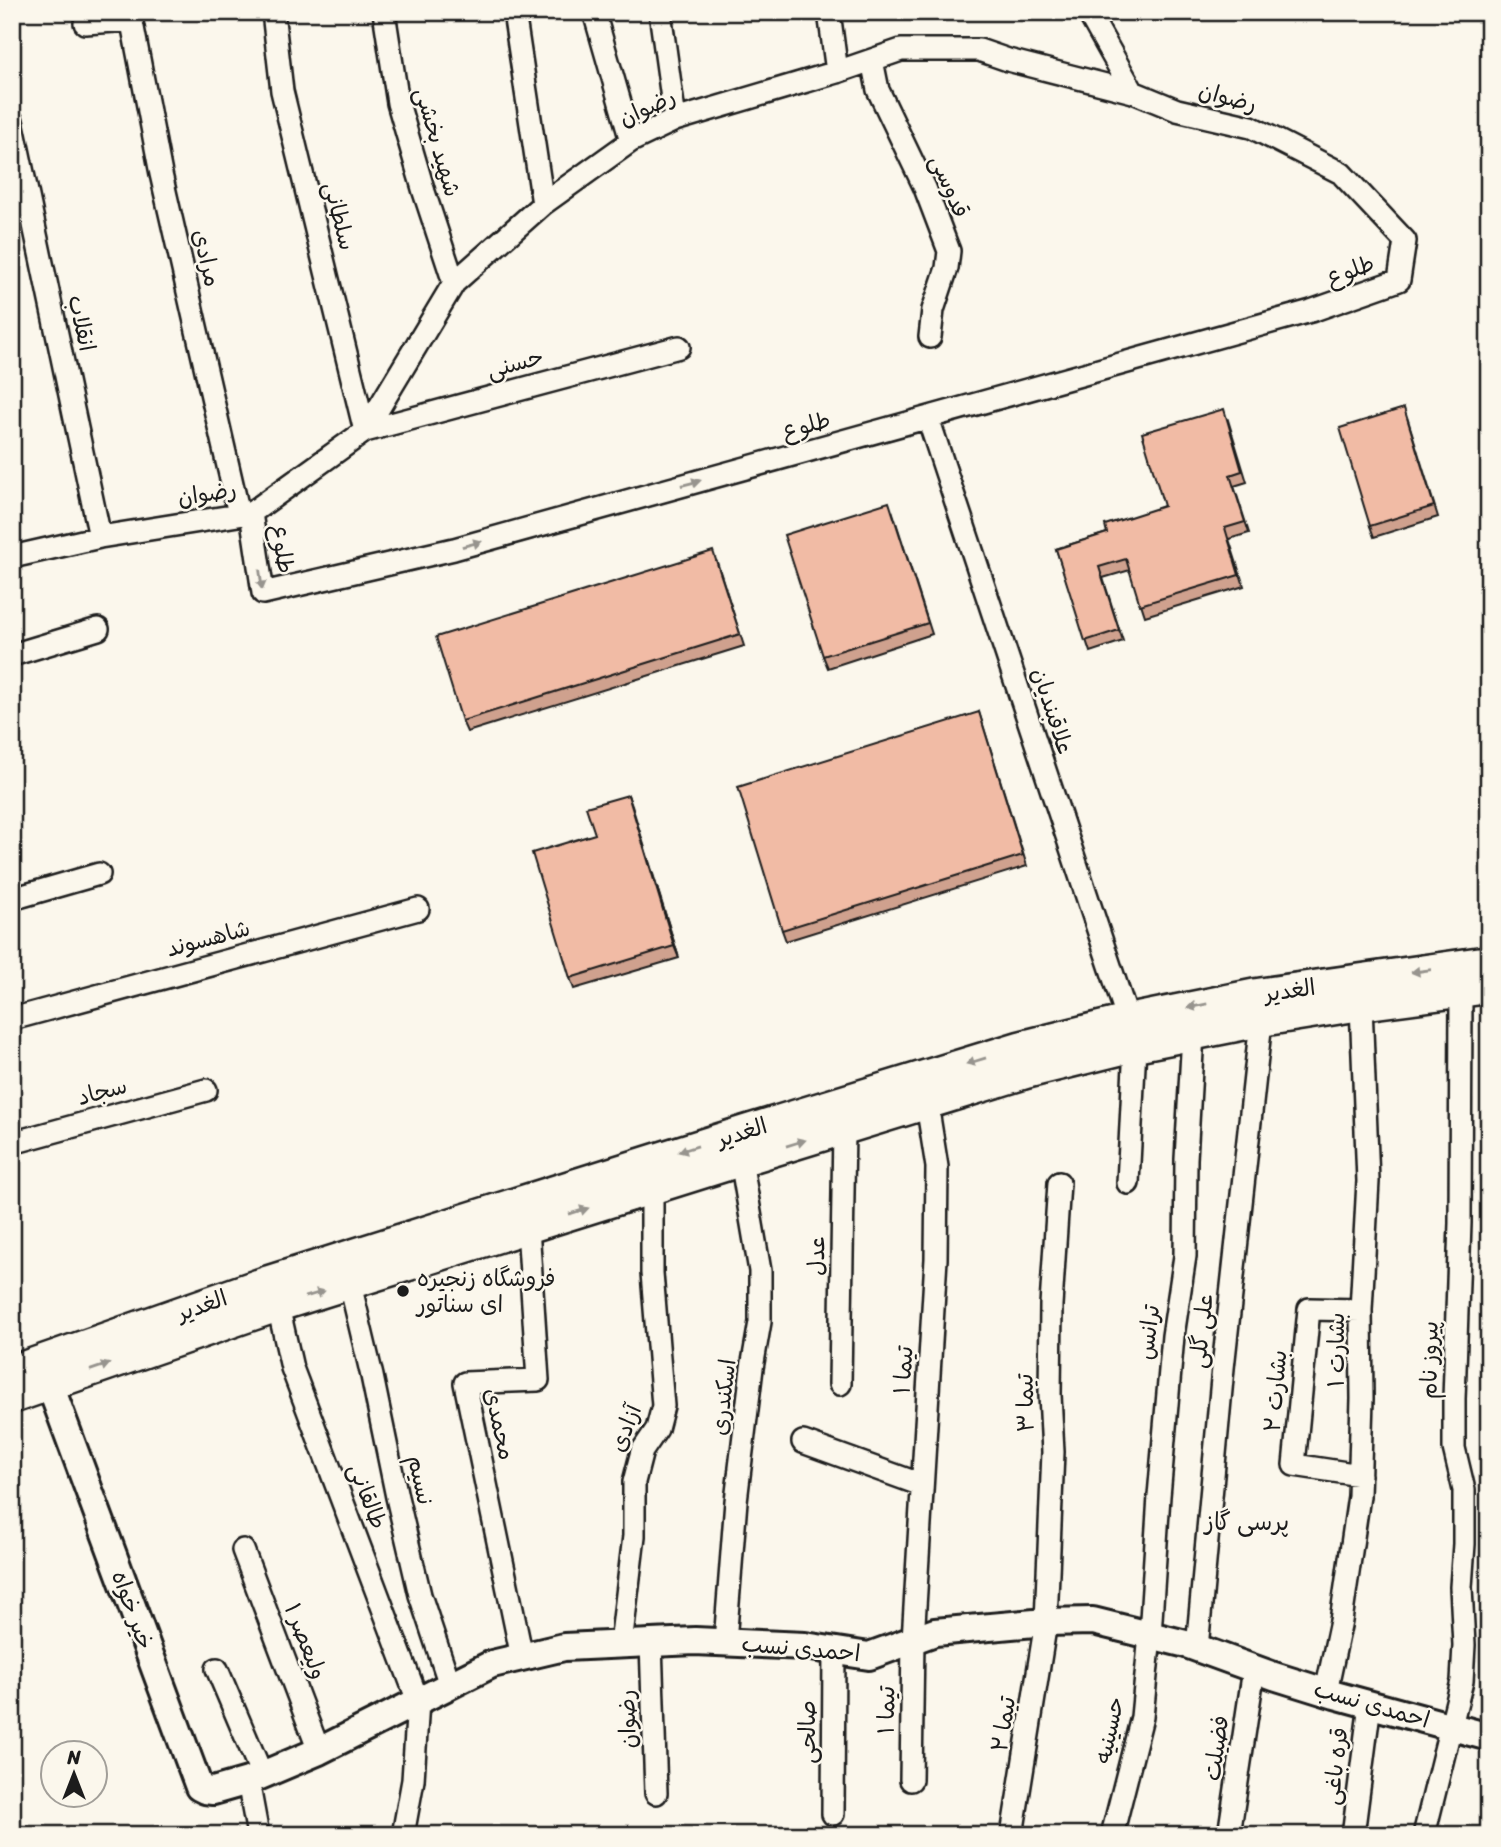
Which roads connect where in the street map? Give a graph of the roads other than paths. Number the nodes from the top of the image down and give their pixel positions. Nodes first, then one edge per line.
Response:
1 (273, 12) edge
2 (384, 12) edge
3 (514, 12) edge
4 (594, 12) edge
5 (660, 12) edge
6 (829, 12) edge
7 (1088, 12) edge
8 (131, 16) edge
9 (85, 23) dead end
10 (872, 60) junction
11 (837, 72) junction
12 (1133, 92) junction
13 (675, 120) junction
14 (12, 121) edge
15 (631, 141) junction
16 (543, 204) junction
17 (1405, 240) joint
18 (454, 283) junction
19 (930, 337) dead end
20 (679, 347) dead end
21 (928, 418) junction
22 (365, 430) junction
23 (245, 514) junction
24 (100, 537) junction
25 (12, 556) edge
26 (98, 629) dead end
27 (12, 655) edge
28 (99, 874) dead end
29 (12, 899) edge
30 (418, 909) dead end
31 (1489, 961) edge
32 (1475, 990) edge
33 (1361, 1005) junction
34 (12, 1019) edge
35 (1261, 1021) junction
36 (1131, 1033) junction
37 (1193, 1034) junction
38 (206, 1090) dead end
39 (927, 1104) junction
40 (844, 1129) junction
41 (12, 1143) edge
42 (741, 1160) junction
43 (1059, 1183) dead end
44 (1128, 1183) dead end
45 (652, 1189) junction
46 (528, 1228) junction
47 (350, 1284) junction
48 (278, 1306) junction
49 (1361, 1310) junction
50 (12, 1371) edge
51 (840, 1384) dead end
52 (50, 1385) junction
53 (12, 1398) edge
54 (803, 1442) dead end
55 (1360, 1475) junction
56 (922, 1485) junction
57 (243, 1550) dead end
58 (1046, 1622) junction
59 (1150, 1635) junction
60 (913, 1640) junction
61 (725, 1642) junction
62 (651, 1643) junction
63 (621, 1644) junction
64 (1196, 1648) junction
65 (834, 1650) junction
66 (522, 1657) junction
67 (1254, 1669) junction
68 (217, 1670) dead end
69 (450, 1685) junction
70 (1326, 1692) junction
71 (418, 1701) junction
72 (1370, 1704) junction
73 (1450, 1726) junction
74 (1489, 1737) edge
75 (320, 1751) junction
76 (255, 1778) junction
77 (911, 1780) dead end
78 (656, 1793) dead end
79 (833, 1814) dead end
80 (258, 1835) edge
81 (403, 1835) edge
82 (1012, 1835) edge
83 (1112, 1835) edge
84 (1230, 1835) edge
85 (1353, 1835) edge
86 (1424, 1835) edge

1 - 22 street, سلطانی
2 - 18 street, شهید بخشی
3 - 16 street
4 - 15 street
5 - 13 street
6 - 11 street
7 - 12 street
8 - 9 street
8 - 23 street, مرادی
10 - 11 street, رضوان
10 - 12 street, رضوان
10 - 19 street, قدوسی
11 - 13 street, رضوان
12 - 17 street, رضوان
13 - 15 street, رضوان
14 - 24 street, انقلاب
15 - 16 street, رضوان
16 - 18 street, رضوان
17 - 21 street, طلوع
18 - 22 street, رضوان
20 - 22 street, حسنی
23 -> 21 street, طلوع
21 - 36 street, علاقبندیان
22 - 23 street, رضوان
23 - 24 street, رضوان
24 - 25 street, رضوان
26 - 27 street
28 - 29 street
30 - 34 street, شاهسوند
31 -> 36 main road, الغدیر
32 - 33 main road, الغدیر
32 - 73 street, پیروز نام
33 - 35 main road, الغدیر
33 - 49 street, بشارت ۱
35 - 37 main road, الغدیر
35 - 64 street, علی گلی
36 - 37 main road, الغدیر
36 - 39 main road, الغدیر
36 - 44 street
36 -> 50 main road, الغدیر
37 - 59 street, ترانس
38 - 41 street, سجاد
39 - 40 main road, الغدیر
39 - 56 street, تیما ۱
42 -> 40 main road, الغدیر
40 - 51 street, عدل
42 - 45 main road, الغدیر
42 - 61 street, اسکندری
43 - 58 street, تیما ۳
46 -> 45 main road, الغدیر
45 - 63 street, آزادی
46 - 47 main road, الغدیر
46 - 66 street, محمدی
48 -> 47 main road, الغدیر
47 - 69 street, نسیم
52 -> 48 main road, الغدیر
48 - 71 street, طالقانی
49 - 55 street, بشارت ۱
49 - 55 street, بشارت ۲
52 - 53 main road, الغدیر
52 - 76 street, خیر خواه
54 - 56 street
55 - 70 street, بشارت ۱
56 - 60 street, تیما ۱
57 - 75 street, ولیعصر ۱
58 - 59 street, احمدی نسب
58 - 60 street, احمدی نسب
58 - 82 street, تیما ۲
59 - 64 street, احمدی نسب
59 - 83 street, حسینیه
60 - 65 street, احمدی نسب
60 - 77 street, ۱ تیما
61 - 62 street, احمدی نسب
61 - 65 street, احمدی نسب
62 - 63 street, احمدی نسب
62 - 78 street, رضوان
63 - 66 street, احمدی نسب
64 - 67 street, احمدی نسب
65 - 79 street, صالحی
66 - 69 street, احمدی نسب
67 - 70 street, احمدی نسب
67 - 84 street, فضیلت
68 - 76 street
69 - 71 street, احمدی نسب
70 - 72 street, احمدی نسب
71 - 75 street, احمدی نسب
71 - 81 street
72 - 73 street, احمدی نسب
72 - 85 street, قره باغی
73 - 74 street, احمدی نسب
73 - 86 street, پیروز نام
75 - 76 street, احمدی نسب
76 - 80 street

